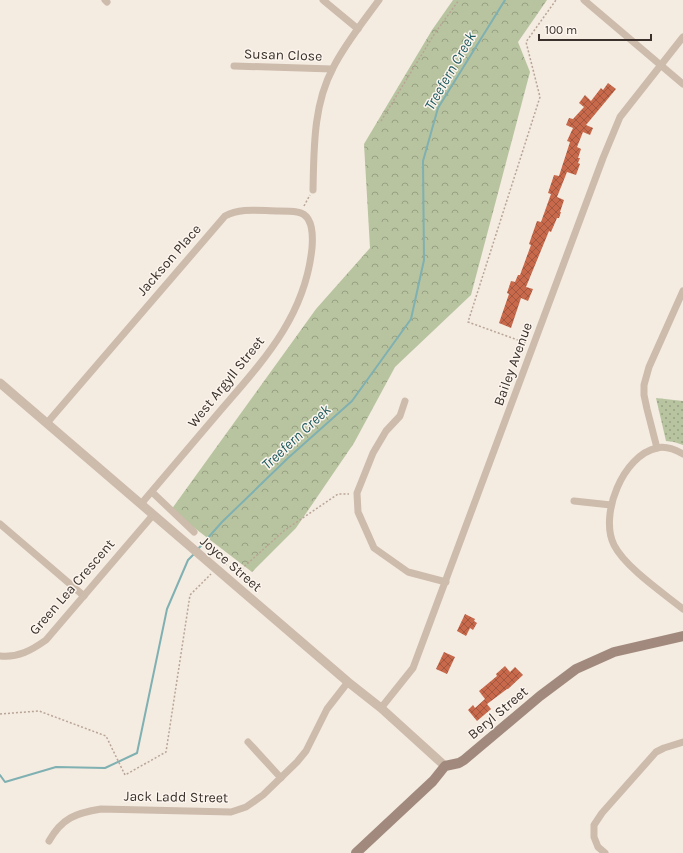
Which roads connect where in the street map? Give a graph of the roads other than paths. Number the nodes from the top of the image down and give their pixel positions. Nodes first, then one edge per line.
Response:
1 (323, 0) edge
2 (379, 0) edge
3 (584, 0) edge
4 (358, 29) junction
5 (683, 37) edge
6 (661, 65) junction
7 (234, 66) dead end
8 (332, 69) junction
9 (683, 84) edge
10 (313, 190) road end
11 (310, 265) joint
12 (683, 291) edge
13 (0, 383) edge
14 (405, 401) dead end
15 (47, 423) junction
16 (657, 448) junction
17 (683, 454) edge
18 (152, 492) junction
19 (574, 501) dead end
20 (141, 504) junction
21 (611, 505) junction
22 (153, 515) junction
23 (0, 524) edge
24 (194, 532) dead end
25 (446, 582) junction
26 (84, 596) junction
27 (683, 609) edge
28 (683, 636) edge
29 (0, 656) edge
30 (348, 682) junction
31 (380, 708) junction
32 (248, 742) dead end
33 (683, 742) edge
34 (445, 766) junction
35 (281, 778) junction
36 (49, 841) dead end
37 (356, 853) edge
38 (605, 853) edge

1 - 4 street
2 - 4 street
3 - 6 street
4 - 8 street
5 - 6 street, Bailey Avenue
6 - 9 street
6 - 25 street, Bailey Avenue
7 - 8 street, Susan Close
8 - 10 street
11 - 15 street, Jackson Place
11 - 18 street, West Argyll Street
12 - 16 street
13 - 15 street, Joyce Street
14 - 25 street
15 - 20 street, Joyce Street
16 - 17 street
16 - 21 street
18 - 20 street, West Argyll Street
18 - 24 street
19 - 21 street
20 - 22 street, Joyce Street
21 - 27 street
22 - 26 street, Green Lea Crescent
22 - 30 street, Joyce Street
23 - 26 street
25 - 31 street, Bailey Avenue
26 - 29 street, Green Lea Crescent
28 - 34 main road, Beryl Street
30 - 31 street, Joyce Street
30 - 35 street, Jack Ladd Street
31 - 34 street, Joyce Street
32 - 35 street
33 - 38 street
34 - 37 main road
35 - 36 street, Jack Ladd Street

